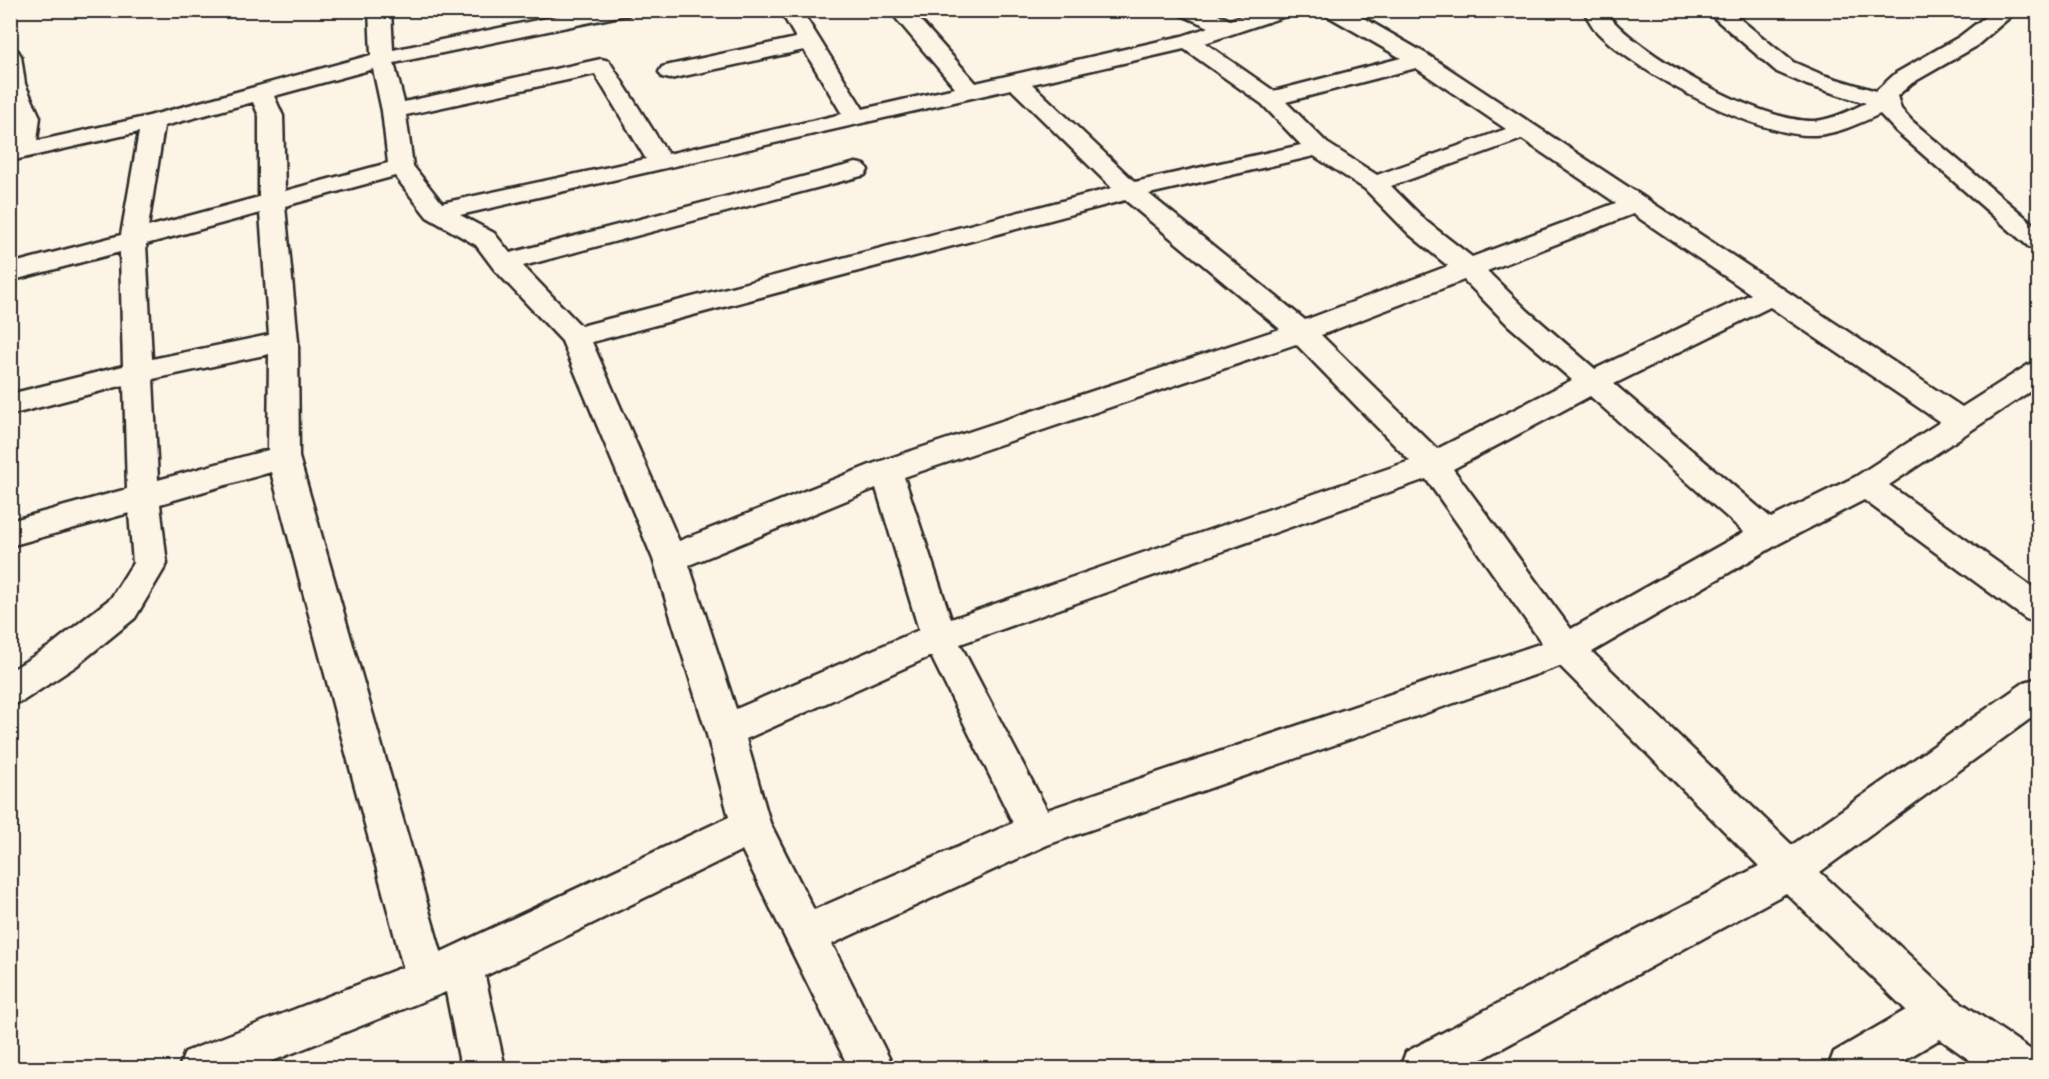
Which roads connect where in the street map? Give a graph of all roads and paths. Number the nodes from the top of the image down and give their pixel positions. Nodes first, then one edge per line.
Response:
1 (380, 10) edge
2 (620, 10) edge
3 (790, 10) edge
4 (899, 10) edge
5 (1189, 10) edge
6 (1281, 10) edge
7 (1334, 10) edge
8 (1593, 10) edge
9 (1714, 10) edge
10 (2008, 10) edge
11 (1230, 28) junction
12 (1188, 41) junction
13 (810, 42) junction
14 (10, 56) edge
15 (382, 59) junction
16 (1420, 60) junction
17 (670, 72) dead end
18 (1016, 81) junction
19 (12, 84) edge
20 (970, 91) junction
21 (261, 92) junction
22 (1270, 99) junction
23 (1888, 102) junction
24 (394, 111) junction
25 (856, 117) junction
26 (153, 122) junction
27 (1526, 130) junction
28 (1318, 148) junction
29 (17, 152) edge
30 (661, 163) junction
31 (401, 167) junction
32 (856, 171) dead end
33 (1374, 184) junction
34 (1130, 191) junction
35 (272, 203) junction
36 (1636, 204) junction
37 (436, 212) junction
38 (133, 241) junction
39 (2038, 241) edge
40 (504, 263) junction
41 (1467, 268) junction
42 (10, 273) edge
43 (1772, 295) junction
44 (1301, 332) junction
45 (575, 337) junction
46 (284, 341) junction
47 (137, 372) junction
48 (2038, 372) edge
49 (1593, 382) junction
50 (10, 405) edge
51 (1962, 422) junction
52 (283, 457) junction
53 (1433, 465) junction
54 (886, 471) junction
55 (1866, 485) junction
56 (143, 495) junction
57 (10, 534) edge
58 (1768, 534) junction
59 (670, 559) junction
60 (2038, 609) edge
61 (939, 637) junction
62 (1566, 649) junction
63 (10, 690) edge
64 (2038, 693) edge
65 (725, 731) junction
66 (751, 826) junction
67 (1037, 831) junction
68 (1790, 870) junction
69 (805, 935) junction
70 (444, 972) junction
71 (1941, 1014) junction
72 (201, 1068) edge
73 (483, 1068) edge
74 (872, 1068) edge
75 (1422, 1068) edge
76 (1850, 1068) edge
77 (2018, 1068) edge

1 - 15 street
2 - 15 street
3 - 13 street
4 - 20 street
5 - 11 street
6 - 11 street
7 - 16 street
8 - 23 street
9 - 23 street
10 - 23 street
11 - 12 street
12 - 18 street
12 - 22 street
13 - 17 street
13 - 25 street
14 - 19 street
15 - 21 street
15 - 24 street
16 - 22 street
16 - 27 street
18 - 20 street
18 - 34 street
19 - 29 street
20 - 25 street
21 - 26 street
21 - 35 street
22 - 28 street
23 - 39 street
24 - 30 street
24 - 31 street
25 - 30 street
26 - 29 street
26 - 38 street
27 - 33 street
27 - 36 street
28 - 33 street
28 - 34 street
30 - 37 street
31 - 35 street
31 - 37 street
32 - 40 street
33 - 41 street
34 - 44 street
34 - 45 street
35 - 38 street
35 - 46 street
36 - 41 street
36 - 43 street
37 - 40 street
38 - 42 street
38 - 47 street
40 - 45 street
41 - 44 street
41 - 49 street
43 - 49 street
43 - 51 street
44 - 53 street
44 - 54 street
45 - 59 street
46 - 47 street
46 - 52 street
47 - 50 street
47 - 56 street
48 - 51 street
49 - 53 street
49 - 58 street
51 - 55 street
52 - 56 street
52 - 70 street
53 - 61 street
53 - 62 street
54 - 59 street
54 - 61 street
55 - 58 street
55 - 60 street
56 - 57 street
56 - 63 street
58 - 62 street
59 - 65 street
61 - 65 street
61 - 67 street
62 - 67 street
62 - 68 street
64 - 68 street
65 - 66 street
66 - 69 street
66 - 70 street
67 - 69 street
68 - 71 street
68 - 75 street
69 - 74 street
70 - 72 street
70 - 73 street
71 - 76 street
71 - 77 street

